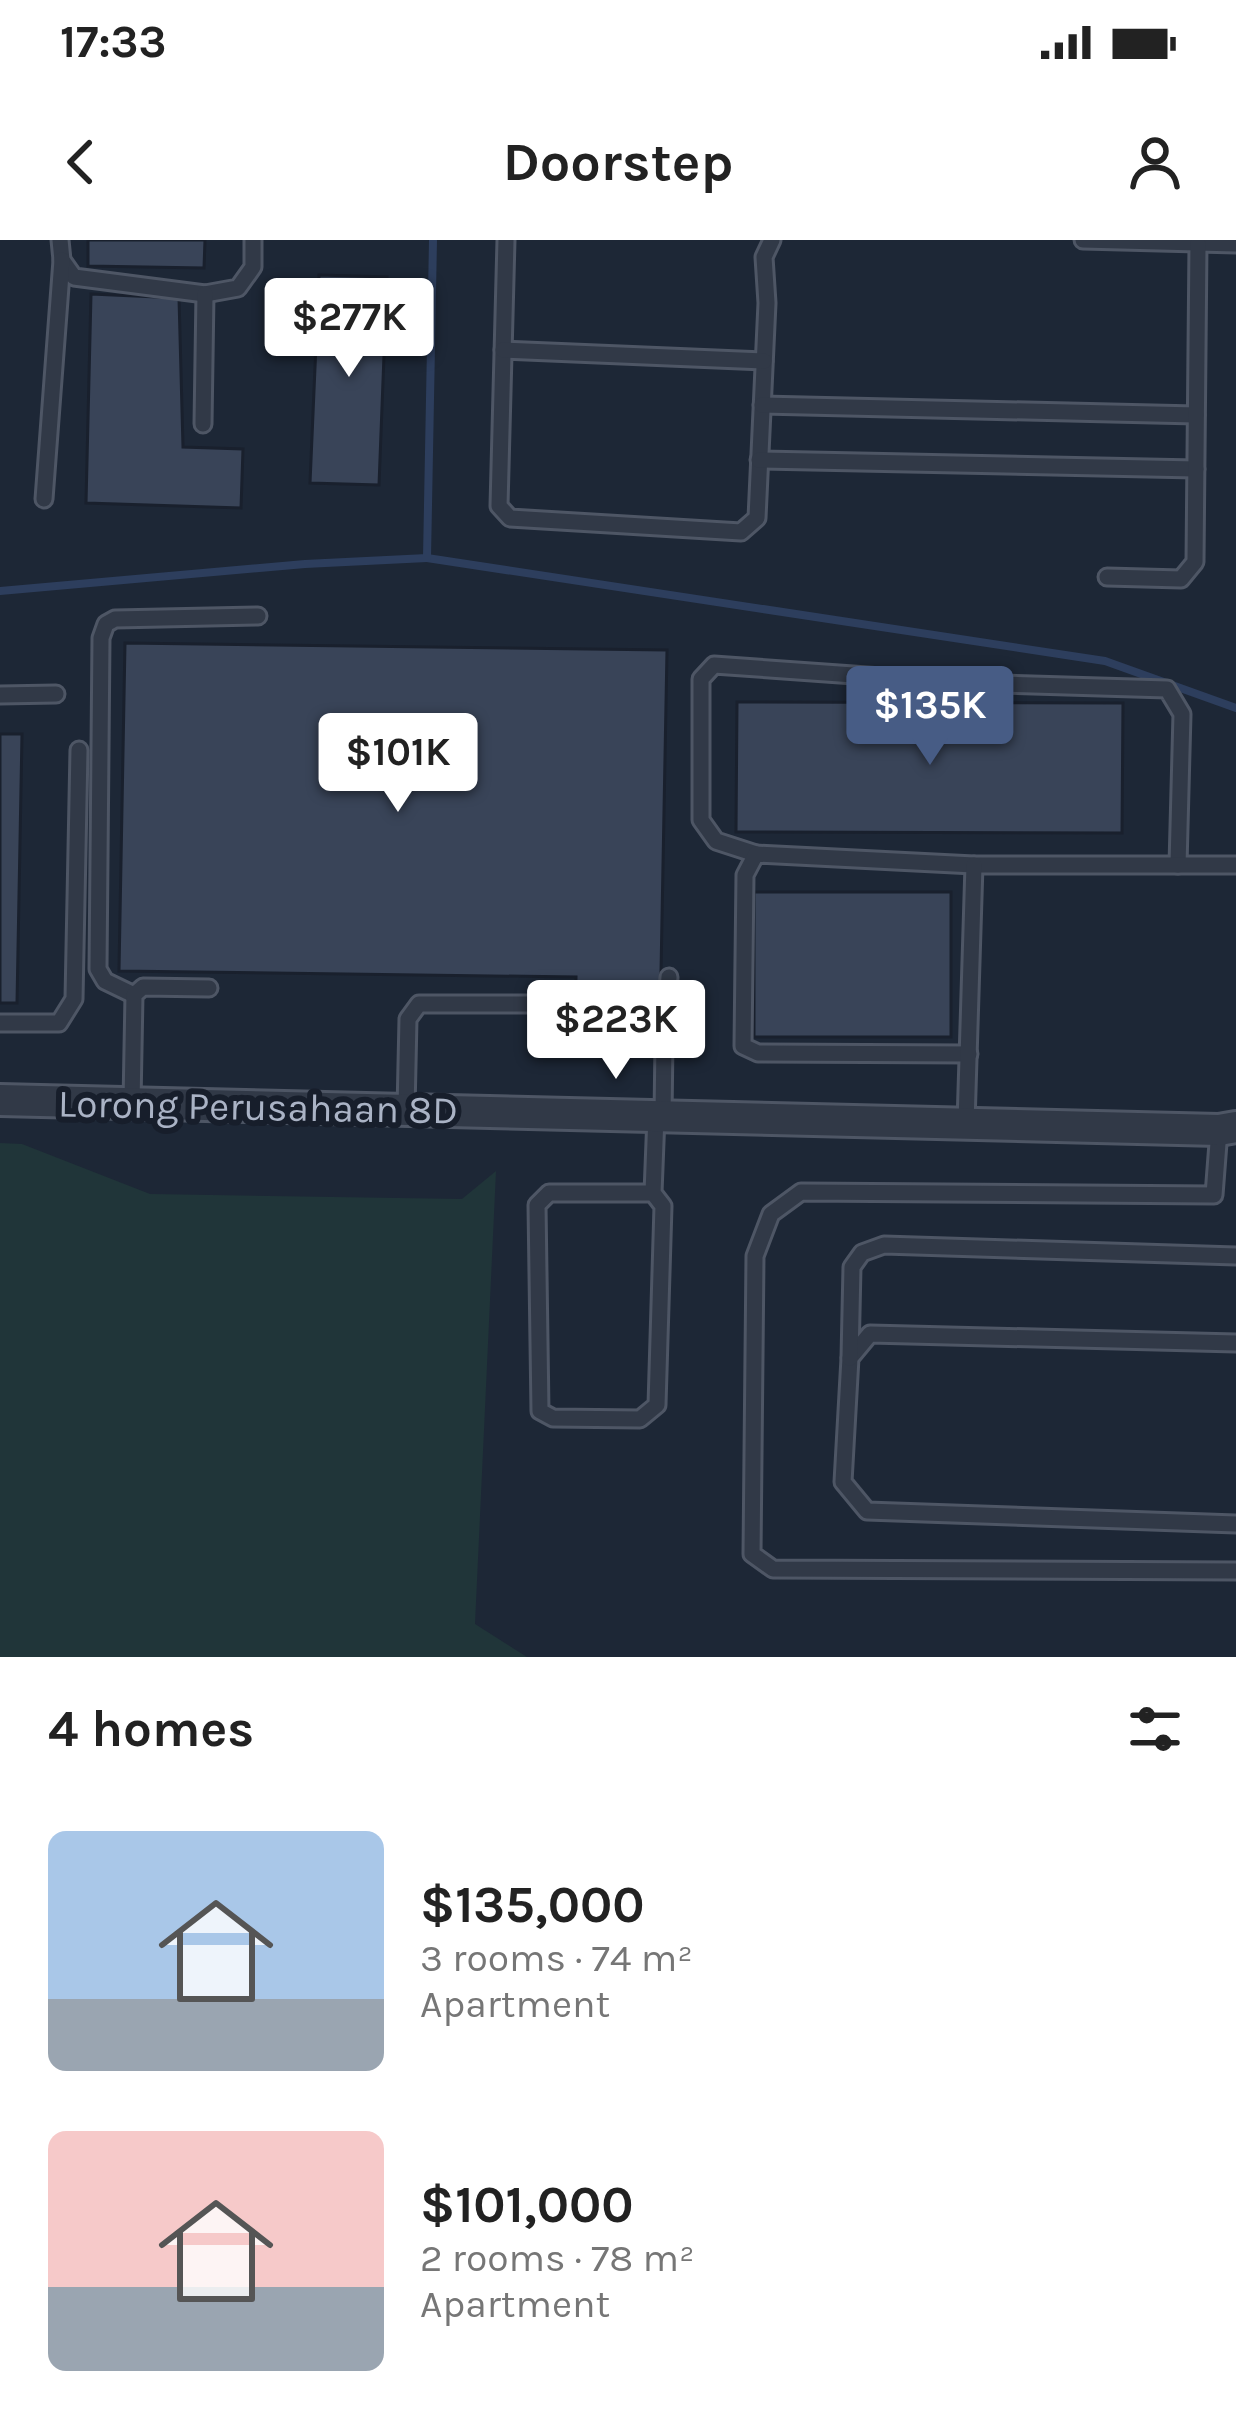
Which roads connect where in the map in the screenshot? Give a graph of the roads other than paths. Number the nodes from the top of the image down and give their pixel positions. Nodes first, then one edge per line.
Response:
1 (60, 240) edge
2 (254, 240) edge
3 (506, 240) edge
4 (772, 240) edge
5 (1083, 240) edge
6 (1198, 244) junction
7 (1236, 244) edge
8 (62, 260) junction
9 (205, 294) junction
10 (503, 350) junction
11 (764, 361) junction
12 (762, 405) junction
13 (1196, 415) junction
14 (203, 424) dead end
15 (759, 460) junction
16 (1196, 469) junction
17 (44, 499) dead end
18 (1107, 577) dead end
19 (258, 616) dead end
20 (56, 694) dead end
21 (0, 695) edge
22 (79, 750) dead end
23 (756, 854) junction
24 (1178, 865) junction
25 (1236, 865) edge
26 (974, 866) junction
27 (669, 977) dead end
28 (209, 988) dead end
29 (134, 994) junction
30 (530, 1004) dead end
31 (0, 1023) edge
32 (562, 1038) dead end
33 (664, 1042) junction
34 (969, 1054) junction
35 (0, 1100) edge
36 (132, 1103) junction
37 (406, 1110) junction
38 (660, 1116) junction
39 (966, 1124) junction
40 (1227, 1129) edge
41 (653, 1193) junction
42 (1236, 1256) edge
43 (1236, 1343) edge
44 (850, 1358) junction
45 (1236, 1524) edge
46 (1236, 1570) edge

1 - 8 lane
2 - 9 lane
3 - 10 lane
4 - 11 lane
5 - 6 lane
6 - 7 lane
6 - 13 lane
8 - 9 lane
8 - 17 lane
9 - 14 lane
10 - 11 lane
10 - 15 lane
11 - 12 lane
12 - 13 lane
12 - 15 lane
13 - 16 lane
15 - 16 lane
16 - 18 lane
19 - 29 lane
20 - 21 lane
22 - 31 lane
23 - 24 lane
23 - 26 lane
23 - 34 lane
24 - 25 lane
24 - 26 lane
26 - 34 lane
27 - 33 lane
28 - 29 lane
29 - 36 lane
30 - 37 lane
32 - 33 lane
33 - 38 lane
34 - 39 lane
35 - 36 street, Lorong Perusahaan 8D
36 - 37 street, Lorong Perusahaan 8D
37 - 38 street, Lorong Perusahaan 8D
38 - 39 street, Lorong Perusahaan 8D
38 - 41 lane
39 - 40 street, Lorong Perusahaan 8D
40 - 46 lane
41 - 41 lane
42 - 44 lane
43 - 44 lane
44 - 45 lane

